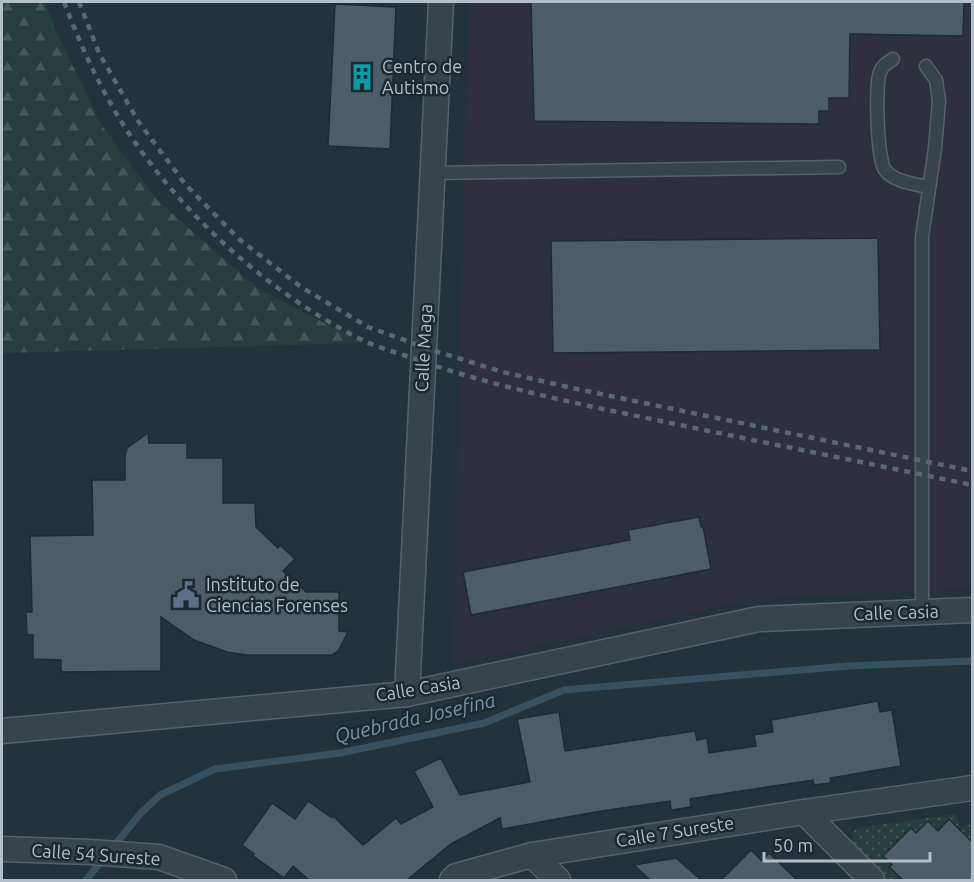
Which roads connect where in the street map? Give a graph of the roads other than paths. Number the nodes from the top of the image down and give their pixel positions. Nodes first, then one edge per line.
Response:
1 (441, 2) edge
2 (893, 59) dead end
3 (926, 66) dead end
4 (839, 167) dead end
5 (433, 173) junction
6 (929, 187) junction
7 (972, 610) edge
8 (921, 612) junction
9 (407, 694) junction
10 (2, 731) edge
11 (972, 788) edge
12 (804, 812) junction
13 (2, 849) edge
14 (532, 855) junction
15 (224, 880) edge
16 (452, 880) edge
17 (558, 880) edge
18 (872, 880) edge

1 - 5 street, Calle Maga
2 - 6 lane
3 - 6 lane
4 - 5 lane
5 - 9 street, Calle Maga
6 - 8 lane
7 - 8 street, Calle Casia
8 - 9 street, Calle Casia
9 - 10 street, Calle Casia
11 - 12 street, Calle 7 Sureste
12 - 14 street, Calle 7 Sureste
12 - 18 street
13 - 15 street, Calle 54 Sureste
14 - 16 street, Calle 7 Sureste
14 - 17 street

